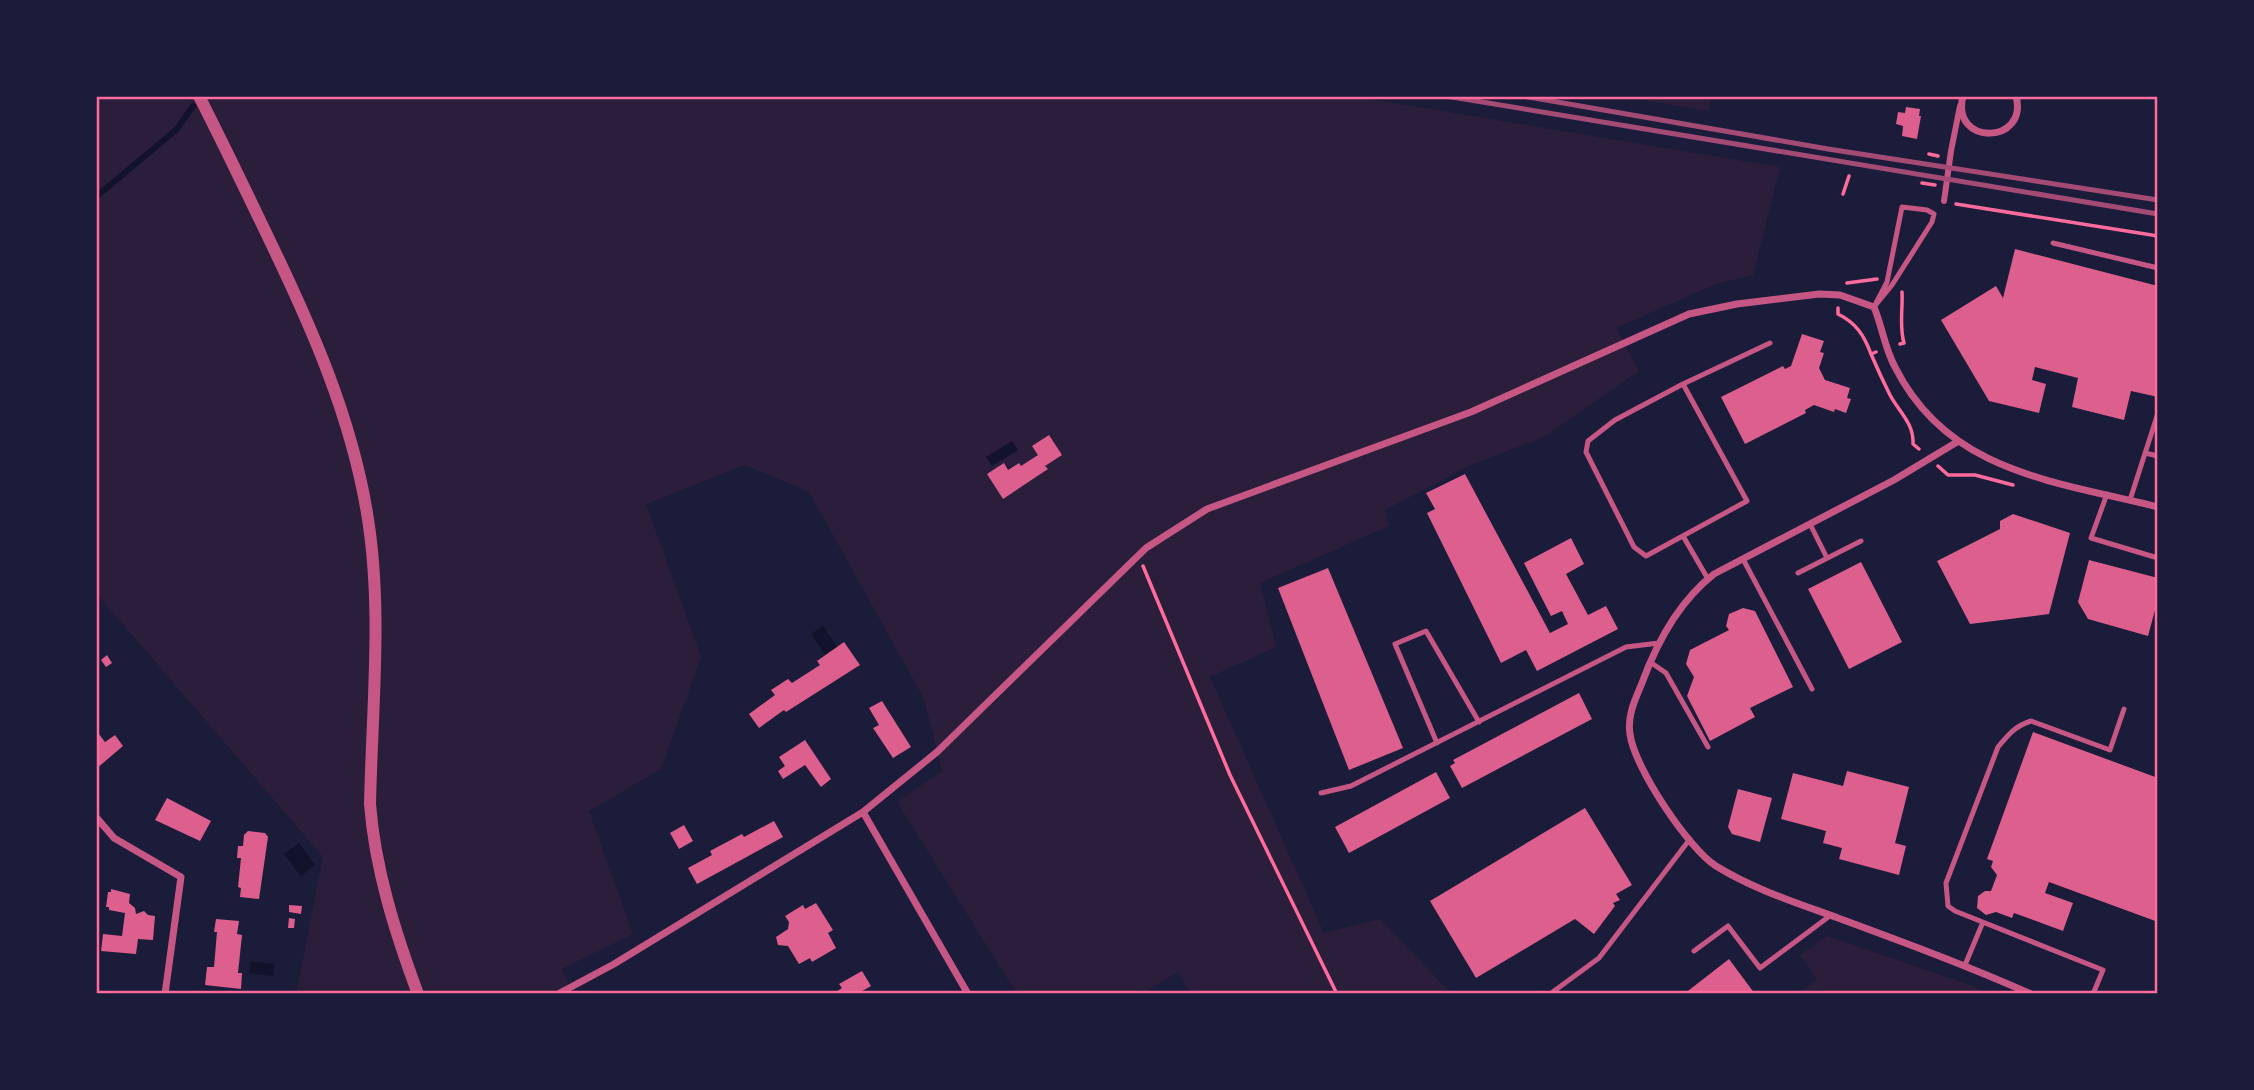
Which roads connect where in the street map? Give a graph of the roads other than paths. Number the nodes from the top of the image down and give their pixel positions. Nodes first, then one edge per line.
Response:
1 (198, 96) edge
2 (2016, 96) edge
3 (1962, 100) edge
4 (1944, 201) joint
5 (1934, 214) junction
6 (2053, 243) dead end
7 (2158, 268) edge
8 (1874, 307) junction
9 (1770, 343) dead end
10 (1683, 384) junction
11 (2158, 413) edge
12 (1957, 442) junction
13 (2145, 453) junction
14 (2158, 456) edge
15 (2106, 494) junction
16 (2130, 500) junction
17 (2158, 507) edge
18 (1810, 524) junction
19 (1683, 536) junction
20 (1861, 541) dead end
21 (1827, 558) junction
22 (2158, 558) edge
23 (1743, 559) junction
24 (1798, 573) dead end
25 (1708, 579) junction
26 (1659, 643) junction
27 (1650, 662) junction
28 (1812, 689) dead end
29 (2124, 709) dead end
30 (1479, 722) junction
31 (1437, 743) junction
32 (1707, 747) dead end
33 (1321, 793) dead end
34 (863, 812) junction
35 (96, 817) edge
36 (1690, 839) junction
37 (1830, 915) junction
38 (1983, 922) junction
39 (1695, 951) dead end
40 (1965, 965) junction
41 (2012, 985) junction
42 (164, 994) edge
43 (418, 994) edge
44 (558, 994) edge
45 (968, 994) edge
46 (1550, 994) edge
47 (2010, 994) edge
48 (2031, 994) edge
49 (2093, 994) edge

1 - 43 street
2 - 3 street
3 - 4 street
4 - 5 lane
5 - 8 lane
5 - 8 lane
6 - 7 lane
8 - 12 street
8 - 34 street
9 - 10 lane
10 - 19 lane
10 - 19 lane
11 - 13 lane
12 - 15 street
12 - 18 street
13 - 14 lane
13 - 16 lane
15 - 16 street
15 - 22 lane
16 - 17 street
18 - 21 lane
18 - 23 street
19 - 25 lane
20 - 21 lane
21 - 24 lane
23 - 25 street
23 - 28 lane
25 - 26 street
26 - 27 street
26 - 30 lane
27 - 32 lane
27 - 36 street
29 - 38 lane
30 - 31 lane
30 - 31 lane
31 - 33 lane
34 - 44 street
34 - 45 street
35 - 42 street
36 - 37 street
36 - 46 lane
37 - 39 lane
37 - 40 street
38 - 40 lane
38 - 49 lane
40 - 41 street
41 - 47 lane
41 - 48 street

